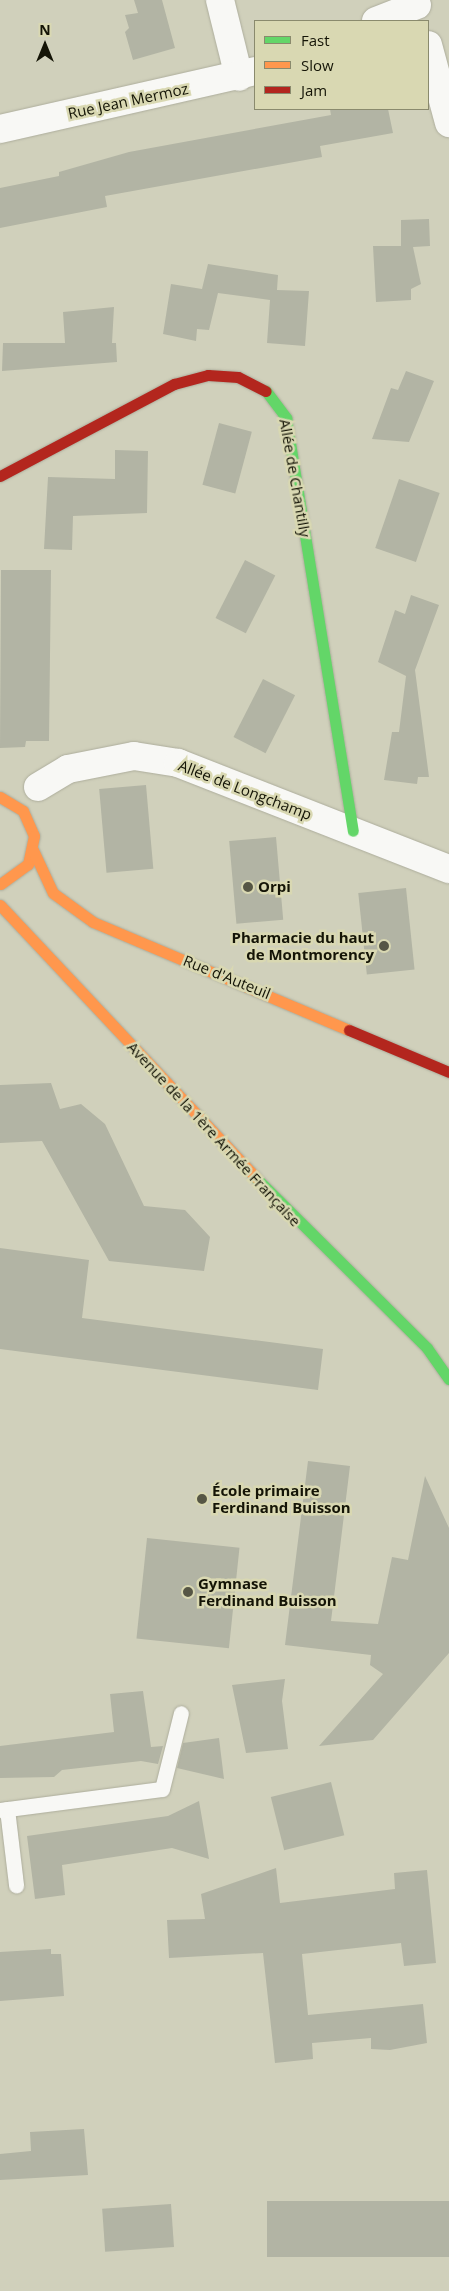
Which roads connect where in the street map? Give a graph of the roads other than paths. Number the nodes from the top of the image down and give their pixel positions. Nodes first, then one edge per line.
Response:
1 (220, 0) edge
2 (418, 9) edge
3 (380, 20) edge
4 (429, 49) edge
5 (247, 74) edge
6 (449, 123) edge
7 (0, 129) edge
8 (0, 476) edge
9 (38, 787) junction
10 (3, 798) edge
11 (31, 823) junction
12 (353, 831) junction
13 (34, 850) junction
14 (449, 869) edge
15 (19, 874) junction
16 (0, 884) edge
17 (15, 887) dead end
18 (15, 900) dead end
19 (0, 906) edge
20 (27, 932) junction
21 (449, 1072) edge
22 (407, 1329) junction
23 (449, 1353) edge
24 (449, 1379) edge
25 (181, 1713) dead end
26 (4, 1810) edge
27 (16, 1885) dead end

1 - 5 street
2 - 3 street
4 - 6 street
5 - 7 street, Rue Jean Mermoz
8 - 12 street, Allée de Chantilly
9 - 10 street, Allée de Longchamp
9 - 11 street
9 - 12 street, Allée de Longchamp
10 - 11 street
11 - 13 street
12 - 14 street, Allée de Longchamp
13 - 15 street
13 - 21 street, Rue d'Auteuil
15 - 16 street
15 - 17 street
18 - 20 street, Avenue de la 1ère Armée Française
19 - 20 street, Avenue de la 1ère Armée Française
20 - 22 street, Avenue de la 1ère Armée Française
22 - 23 street, Avenue de la 1ère Armée Française
22 - 24 street, Avenue de la 1ère Armée Française
25 - 26 lane
26 - 27 lane

